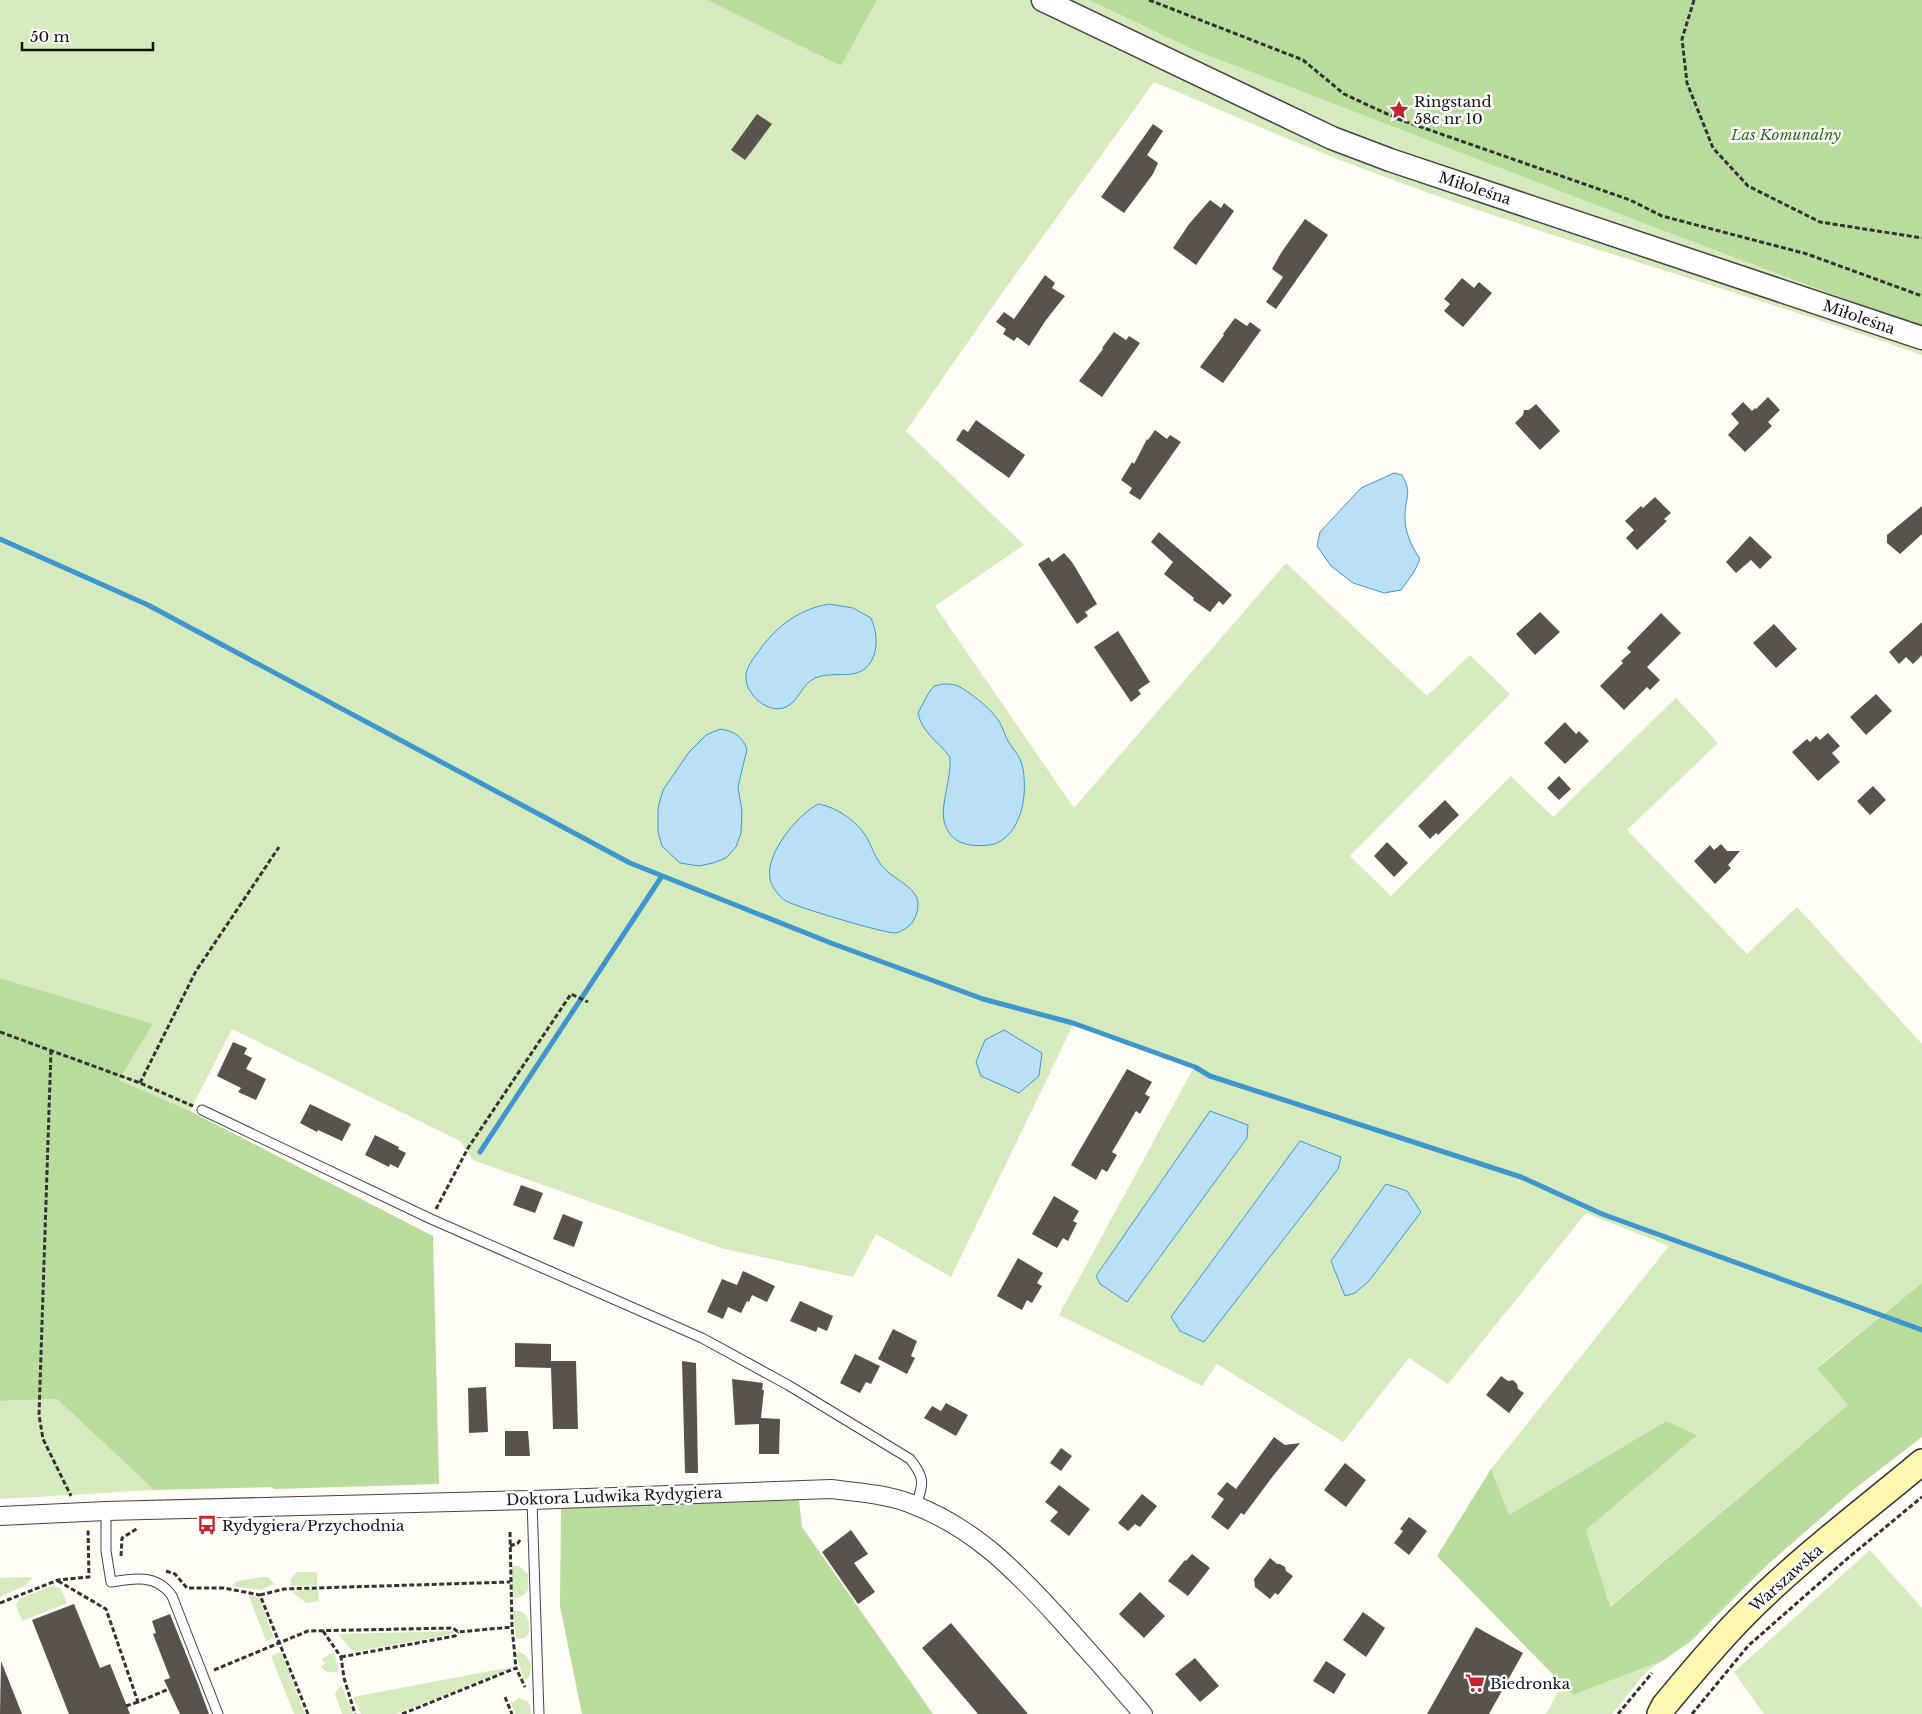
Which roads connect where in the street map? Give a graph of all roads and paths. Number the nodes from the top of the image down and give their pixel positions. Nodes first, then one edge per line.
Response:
1 (1043, 0) edge
2 (1150, 0) edge
3 (1694, 0) edge
4 (1922, 238) edge
5 (1922, 296) edge
6 (1922, 338) edge
7 (279, 847) dead end
8 (588, 1002) dead end
9 (0, 1032) edge
10 (51, 1050) junction
11 (140, 1082) junction
12 (202, 1110) joint
13 (431, 1218) junction
14 (1922, 1462) edge
15 (1922, 1497) edge
16 (532, 1500) junction
17 (916, 1506) junction
18 (106, 1511) junction
19 (78, 1512) junction
20 (0, 1516) edge
21 (510, 1532) dead end
22 (121, 1550) dead end
23 (122, 1563) dead end
24 (165, 1571) dead end
25 (58, 1580) junction
26 (510, 1582) junction
27 (260, 1595) junction
28 (0, 1604) edge
29 (512, 1627) junction
30 (323, 1630) junction
31 (458, 1632) junction
32 (280, 1643) junction
33 (341, 1656) junction
34 (516, 1668) junction
35 (1652, 1673) dead end
36 (203, 1675) junction
37 (169, 1689) dead end
38 (526, 1689) dead end
39 (505, 1697) dead end
40 (138, 1702) junction
41 (126, 1706) dead end
42 (1659, 1711) edge
43 (218, 1714) edge
44 (308, 1714) edge
45 (355, 1714) edge
46 (402, 1714) edge
47 (512, 1714) edge
48 (539, 1714) edge
49 (1142, 1714) edge
50 (1618, 1714) edge
51 (1692, 1714) edge

1 - 6 street, Miłoleśna
2 - 5 path
3 - 4 path
7 - 11 path
8 - 13 path
9 - 10 path
10 - 11 path
10 - 19 path
11 - 12 path
12 - 13 lane
13 - 17 lane
14 - 42 main road, Warszawska
15 - 51 path
16 - 17 street, Doktora Ludwika Rydygiera
16 - 18 street, Doktora Ludwika Rydygiera
16 - 48 lane
17 - 49 street, Doktora Ludwika Rydygiera
18 - 19 street, Doktora Ludwika Rydygiera
18 - 36 lane
19 - 20 street, Doktora Ludwika Rydygiera
19 - 25 path
21 - 26 path
22 - 23 path
24 - 27 path
25 - 28 path
25 - 40 path
26 - 27 path
26 - 29 path
27 - 32 path
29 - 31 path
29 - 34 path
30 - 31 path
30 - 32 path
30 - 33 path
31 - 33 path
32 - 36 path
32 - 44 path
33 - 45 path
34 - 38 path
34 - 46 path
35 - 50 path
36 - 43 lane
37 - 40 path
39 - 47 path
40 - 41 path

